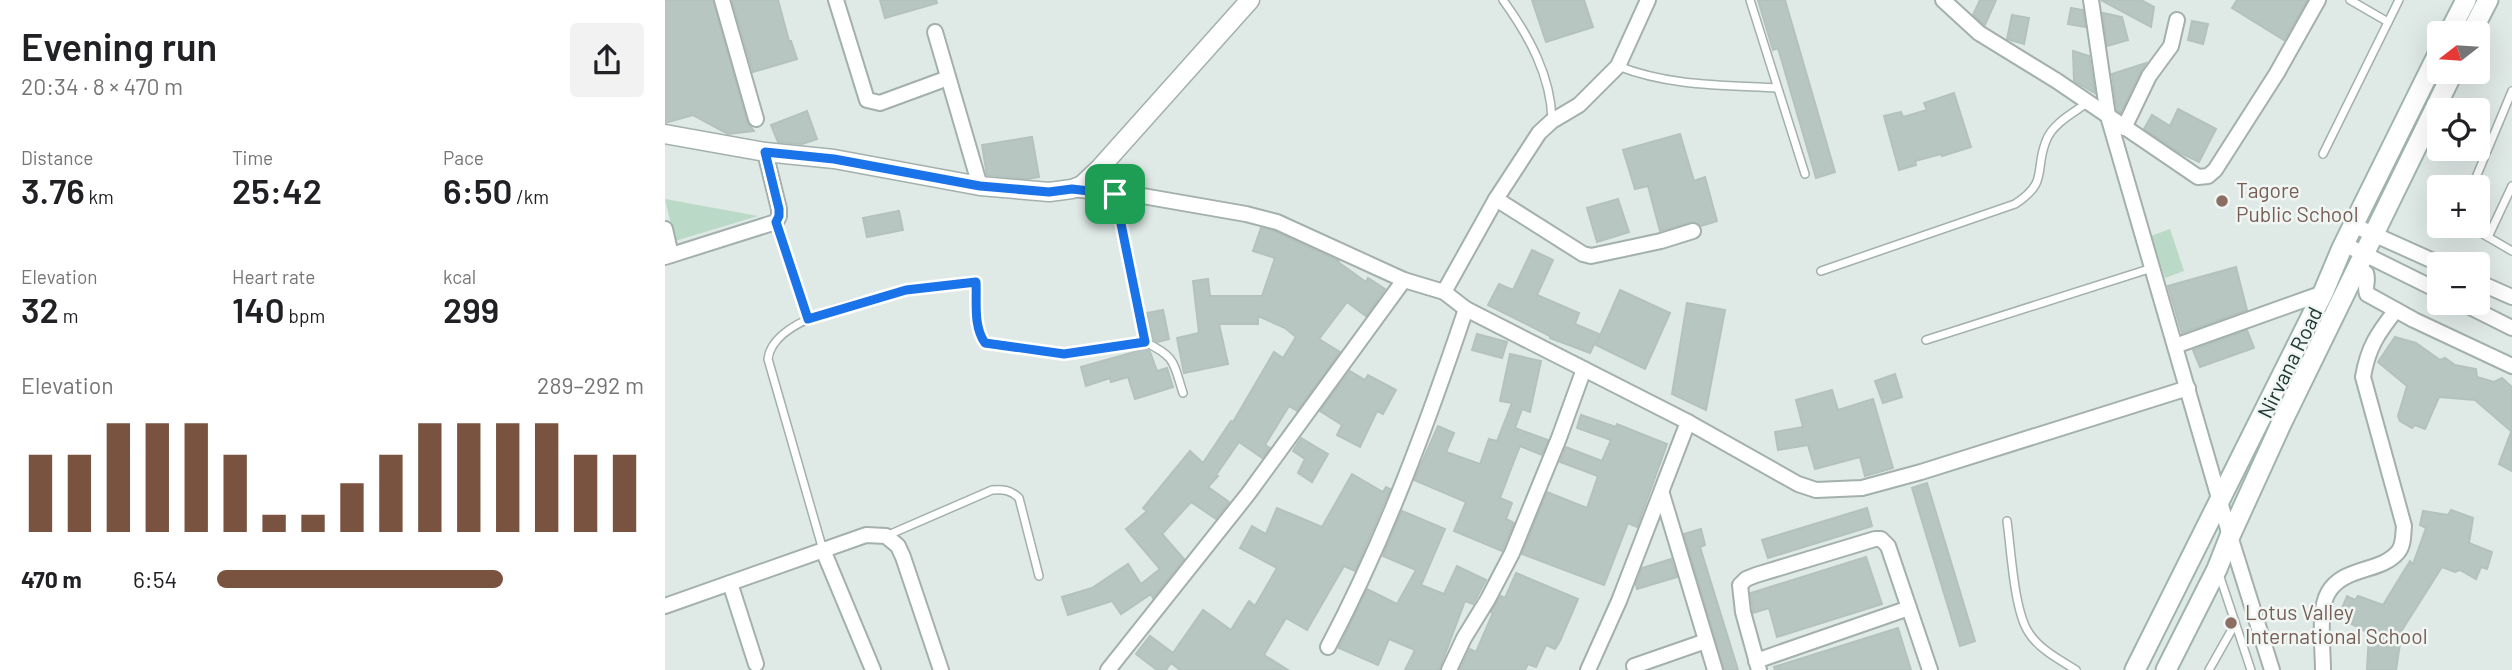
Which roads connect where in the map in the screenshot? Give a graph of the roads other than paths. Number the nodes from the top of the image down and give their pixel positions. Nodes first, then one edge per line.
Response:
1 (722, 0) edge
2 (836, 0) edge
3 (1250, 0) edge
4 (1503, 0) edge
5 (1648, 0) edge
6 (1750, 0) edge
7 (1943, 0) edge
8 (2091, 0) edge
9 (2318, 0) edge
10 (2350, 0) edge
11 (2399, 0) edge
12 (2466, 0) edge
13 (2488, 0) edge
14 (2177, 20) dead end
15 (2455, 21) edge
16 (2477, 21) edge
17 (2388, 22) junction
18 (935, 32) dead end
19 (1618, 66) junction
20 (2427, 76) edge
21 (948, 78) junction
22 (2447, 84) edge
23 (1777, 88) junction
24 (2512, 91) edge
25 (2088, 102) junction
26 (2108, 116) junction
27 (756, 119) dead end
28 (1552, 121) junction
29 (2123, 128) junction
30 (665, 134) edge
31 (765, 152) junction
32 (2323, 154) dead end
33 (1805, 174) dead end
34 (2477, 175) edge
35 (980, 186) junction
36 (2512, 186) edge
37 (1072, 189) junction
38 (1115, 194) junction
39 (1496, 199) junction
40 (776, 222) junction
41 (2353, 225) junction
42 (665, 229) edge
43 (1693, 232) dead end
44 (2490, 233) edge
45 (2374, 234) junction
46 (2490, 238) edge
47 (2344, 244) junction
48 (2512, 251) edge
49 (668, 256) edge
50 (2427, 258) edge
51 (2361, 261) junction
52 (2152, 268) junction
53 (1821, 271) dead end
54 (1404, 280) junction
55 (2427, 286) edge
56 (2490, 287) edge
57 (1444, 292) junction
58 (2323, 293) junction
59 (2512, 297) edge
60 (1466, 309) junction
61 (2396, 310) junction
62 (2486, 315) edge
63 (808, 319) junction
64 (2512, 328) edge
65 (1926, 340) dead end
66 (1145, 342) junction
67 (2175, 346) junction
68 (2512, 366) edge
69 (1584, 369) junction
70 (2188, 388) junction
71 (1182, 393) dead end
72 (1688, 422) junction
73 (1662, 494) junction
74 (2220, 499) junction
75 (2007, 521) dead end
76 (886, 536) junction
77 (2230, 536) junction
78 (823, 551) junction
79 (2217, 569) junction
80 (1039, 576) dead end
81 (730, 583) junction
82 (665, 606) edge
83 (1909, 608) junction
84 (2235, 624) junction
85 (1706, 641) junction
86 (1328, 647) dead end
87 (756, 664) dead end
88 (1758, 665) edge
89 (1634, 666) dead end
90 (873, 670) edge
91 (941, 670) edge
92 (1109, 670) edge
93 (1449, 670) edge
94 (1588, 670) edge
95 (1715, 670) edge
96 (1930, 670) edge
97 (2076, 670) edge
98 (2135, 670) edge
99 (2166, 670) edge
100 (2209, 670) edge
101 (2251, 670) edge
102 (2272, 670) edge
103 (2323, 670) edge

1 - 27 street
2 - 21 street
3 - 37 street
4 - 28 lane
5 - 19 street
6 - 23 lane
7 - 25 street
8 - 26 street
9 - 29 street
10 - 17 lane
11 - 17 lane
12 - 15 main road
13 - 16 main road
14 - 29 street
17 - 32 lane
18 - 21 street
19 - 23 lane
19 - 28 street
20 - 41 main road, Nirvana Road
21 - 35 street
22 - 45 main road, Nirvana Road
23 - 33 lane
24 - 34 lane
25 - 26 street
25 - 53 lane
26 - 29 street
26 - 52 street
28 - 39 street
30 - 31 street
31 - 35 street
31 - 40 street
35 - 37 street
36 - 44 lane
37 - 38 street
38 - 54 street
38 - 66 lane
39 - 43 street
39 - 57 street
40 - 49 street
40 - 63 lane
41 - 45 street
41 - 47 main road, Nirvana Road
42 - 49 street
45 - 50 street
45 - 51 main road, Nirvana Road
46 - 48 lane
47 - 51 street
47 - 58 main road, Nirvana Road
51 - 55 street
51 - 61 street
51 - 77 main road, Nirvana Road
52 - 65 lane
52 - 67 street
54 - 57 street
54 - 92 street
56 - 59 street
57 - 60 street
58 - 67 street
58 - 74 main road, Nirvana Road
60 - 69 street
60 - 86 street
61 - 68 street
61 - 103 street
62 - 64 street
63 - 66 lane
63 - 78 lane
66 - 71 lane
67 - 70 street
69 - 72 street
69 - 93 street
70 - 72 street
70 - 74 street
72 - 73 street
73 - 85 street
73 - 94 street
74 - 77 street
74 - 98 main road, Nirvana Road
75 - 97 lane
76 - 78 street
76 - 80 lane
76 - 91 street
77 - 79 main road, Nirvana Road
77 - 102 street
78 - 81 street
78 - 90 street
79 - 84 lane
79 - 99 main road, Nirvana Road
81 - 82 street
81 - 87 street
83 - 88 street
83 - 88 street
83 - 96 street
84 - 100 lane
84 - 101 lane
85 - 89 street
85 - 95 street

